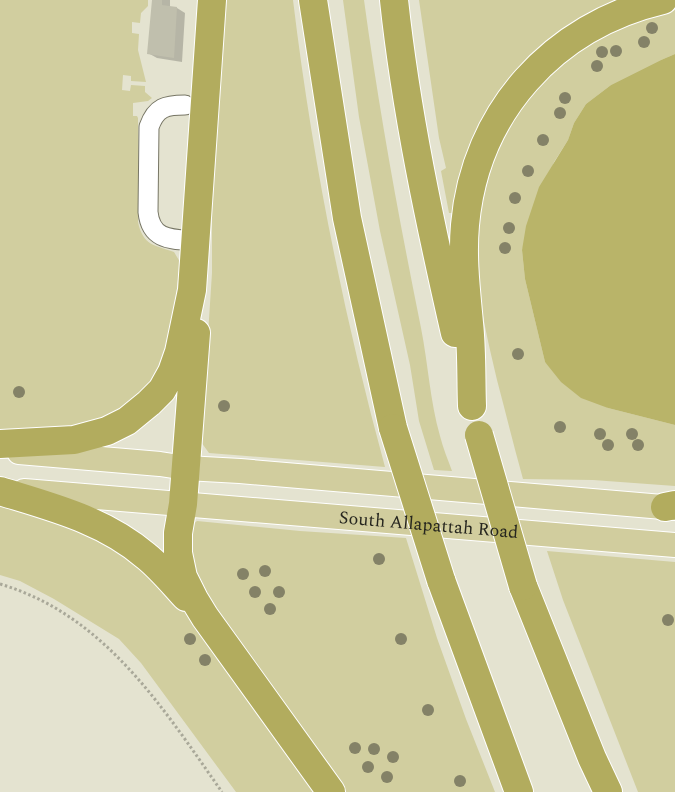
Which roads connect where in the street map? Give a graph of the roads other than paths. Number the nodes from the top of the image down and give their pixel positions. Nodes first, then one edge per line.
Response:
1 (212, 0) edge
2 (313, 0) edge
3 (394, 0) edge
4 (662, 0) edge
5 (186, 105) dead end
6 (196, 241) junction
7 (192, 290) junction
8 (472, 406) junction
9 (0, 444) edge
10 (0, 451) edge
11 (186, 468) junction
12 (0, 490) edge
13 (183, 504) junction
14 (671, 506) edge
15 (675, 545) edge
16 (205, 618) junction
17 (331, 792) edge
18 (519, 792) edge
19 (608, 792) edge

1 - 6 highway
2 - 18 highway, bridge
3 - 8 highway
4 - 8 highway
5 - 6 lane
6 - 7 highway
7 - 9 highway
7 - 11 highway
8 - 19 highway, bridge
10 - 11 main road, South Allapattah Road
11 - 13 highway
11 - 14 main road, South Allapattah Road
12 - 13 main road, South Allapattah Road
12 - 16 highway
13 - 15 main road, South Allapattah Road
13 - 16 highway
16 - 17 highway

